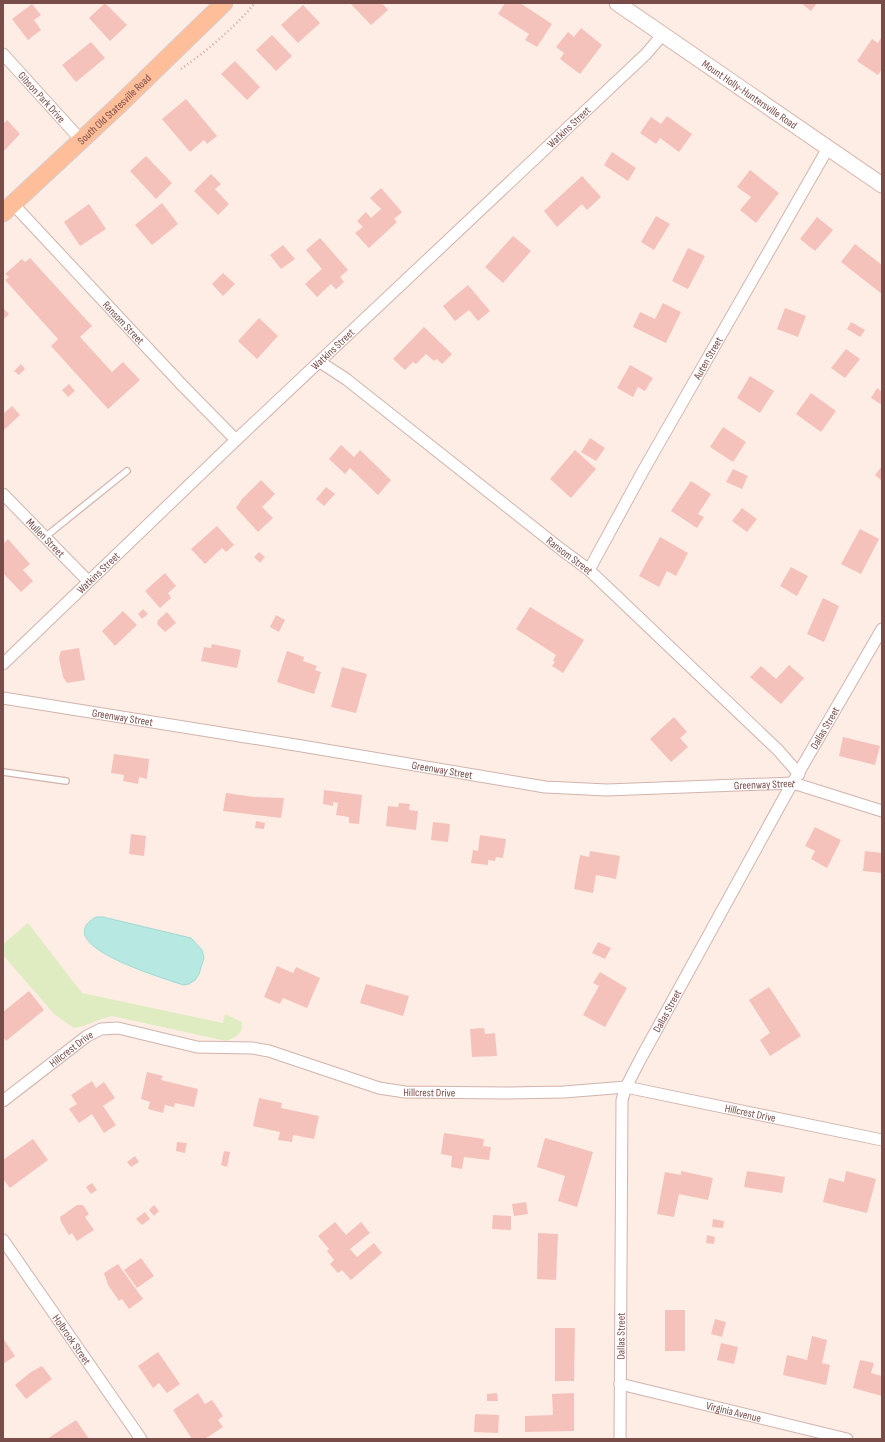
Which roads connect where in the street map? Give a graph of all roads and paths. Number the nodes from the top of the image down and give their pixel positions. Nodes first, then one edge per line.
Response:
1 (224, 3) edge
2 (255, 3) edge
3 (617, 3) edge
4 (663, 34) junction
5 (3, 54) edge
6 (181, 69) dead end
7 (81, 140) junction
8 (828, 148) junction
9 (882, 185) edge
10 (8, 209) edge
11 (320, 362) junction
12 (236, 440) junction
13 (127, 471) dead end
14 (3, 494) edge
15 (45, 537) junction
16 (589, 570) junction
17 (88, 582) junction
18 (882, 628) edge
19 (3, 664) edge
20 (3, 698) edge
21 (3, 772) edge
22 (796, 778) junction
23 (66, 781) dead end
24 (882, 811) edge
25 (626, 1087) junction
26 (3, 1101) edge
27 (882, 1140) edge
28 (3, 1240) edge
29 (620, 1384) junction
30 (140, 1439) edge
31 (620, 1439) edge
32 (847, 1439) edge

1 - 7 main road, South Old Statesville Road
2 - 6 path
3 - 4 main road, Mount Holly-Huntersville Road
4 - 8 main road, Mount Holly-Huntersville Road
4 - 11 street, Watkins Street
5 - 7 street, Gibson Park Drive
7 - 10 main road, South Old Statesville Road
8 - 9 main road, Mount Holly-Huntersville Road
8 - 16 street, Auten Street
10 - 12 street, Ransom Street
11 - 12 street, Watkins Street
11 - 16 street, Ransom Street
12 - 17 street, Watkins Street
13 - 15 lane
14 - 15 street, Mullen Street
15 - 17 street, Mullen Street
16 - 22 street, Ransom Street
17 - 19 street, Watkins Street
18 - 22 street, Dallas Street
20 - 22 street, Greenway Street
21 - 23 lane
22 - 24 street, Greenway Street
22 - 25 street, Dallas Street
25 - 26 street, Hillcrest Drive
25 - 27 street, Hillcrest Drive
25 - 29 street, Dallas Street
28 - 30 street, Holbrook Street
29 - 31 street, Dallas Street
29 - 32 street, Virginia Avenue

